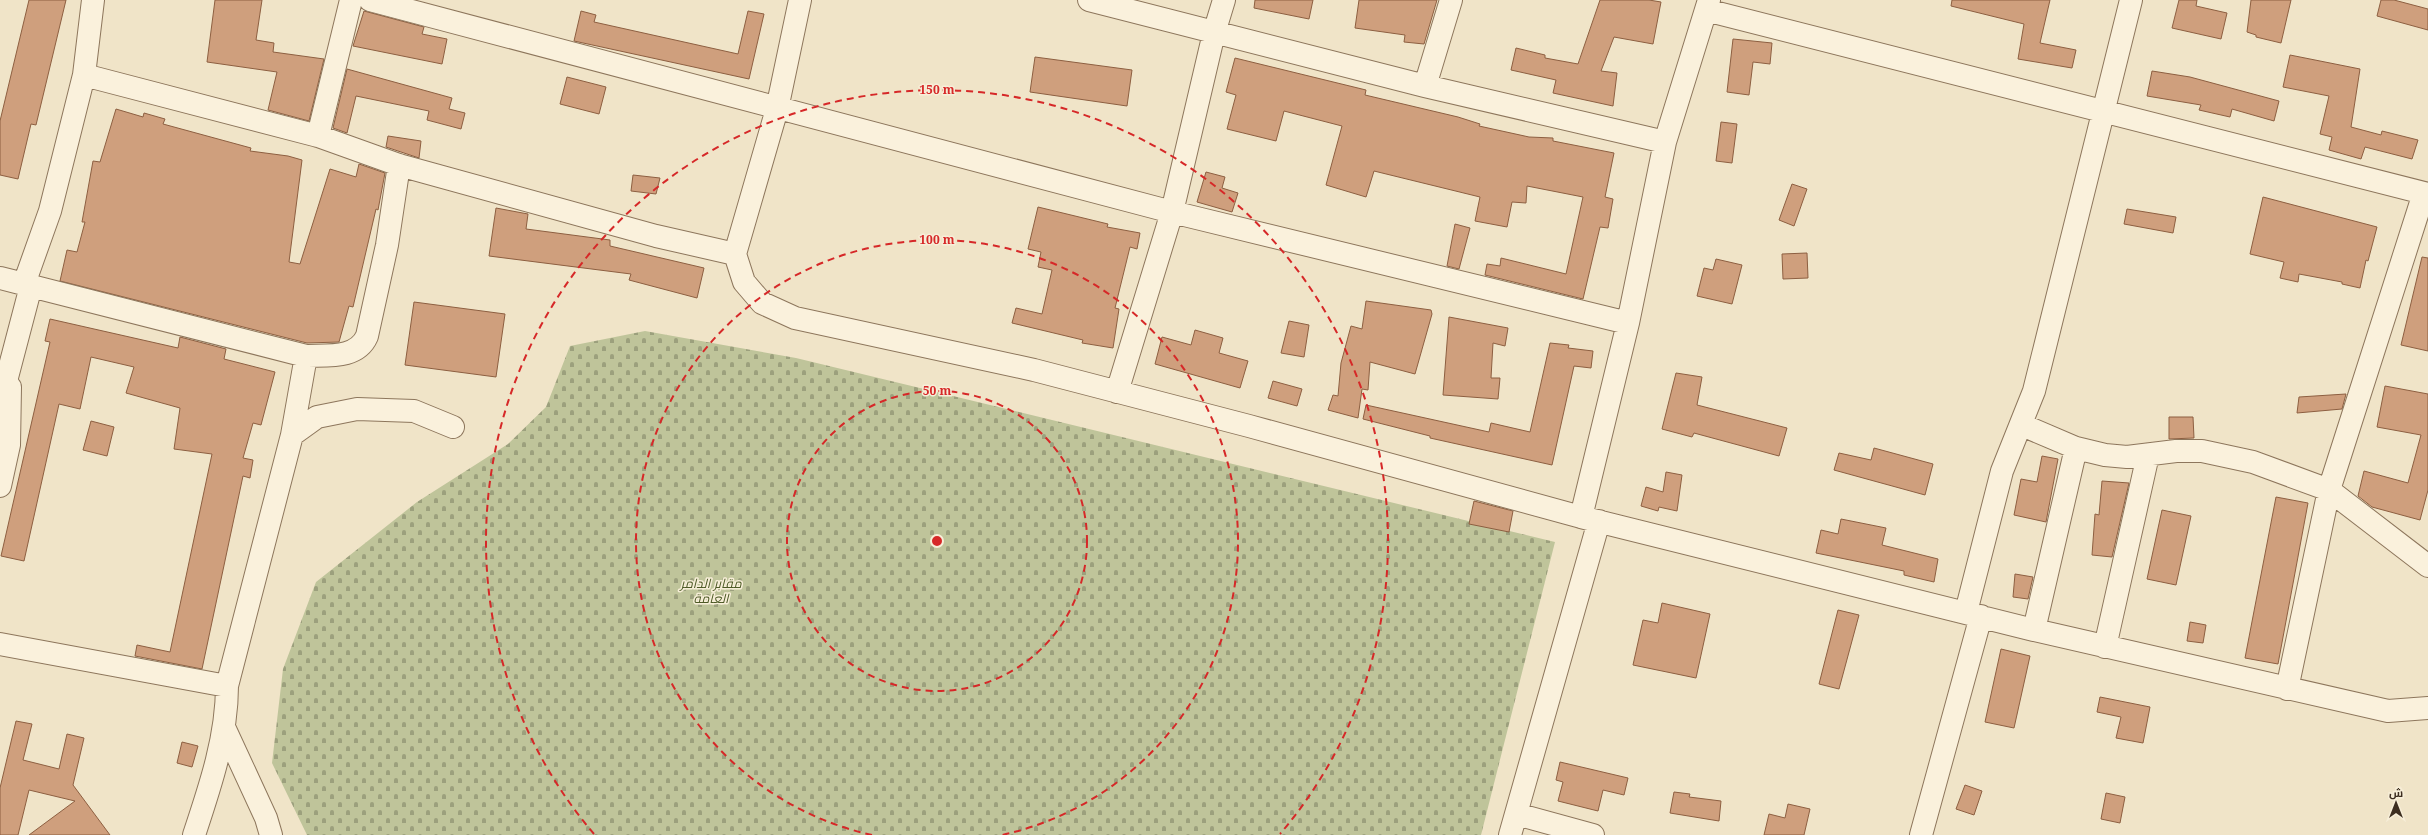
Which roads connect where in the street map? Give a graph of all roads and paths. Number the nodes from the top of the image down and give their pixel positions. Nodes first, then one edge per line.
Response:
1 (93, 0) edge
2 (351, 0) edge
3 (370, 0) edge
4 (800, 0) edge
5 (1089, 0) edge
6 (1224, 0) edge
7 (1452, 0) edge
8 (2131, 0) edge
9 (1708, 5) edge
10 (1214, 32) junction
11 (84, 75) junction
12 (1425, 86) junction
13 (777, 109) junction
14 (2104, 112) junction
15 (318, 136) junction
16 (1665, 142) junction
17 (398, 165) junction
18 (2426, 193) edge
19 (1172, 212) junction
20 (735, 254) junction
21 (0, 278) edge
22 (28, 285) junction
23 (1628, 323) junction
24 (306, 356) junction
25 (11, 364) junction
26 (1117, 392) junction
27 (0, 404) edge
28 (2022, 425) junction
29 (453, 427) dead end
30 (292, 435) junction
31 (2076, 448) junction
32 (2148, 455) junction
33 (0, 486) edge
34 (2329, 490) junction
35 (1590, 519) junction
36 (2427, 562) edge
37 (1974, 614) junction
38 (2034, 630) junction
39 (0, 644) edge
40 (2105, 646) junction
41 (227, 686) junction
42 (2287, 690) junction
43 (2428, 708) edge
44 (224, 727) junction
45 (1516, 814) junction
46 (194, 835) edge
47 (271, 835) edge
48 (1510, 835) edge
49 (1593, 835) edge
50 (1921, 835) edge

1 - 11 street
2 - 15 street
3 - 13 street
4 - 13 street
5 - 10 street
6 - 10 street
7 - 12 street
8 - 14 street
9 - 14 street
9 - 16 street
10 - 12 street
10 - 19 street
11 - 15 street
11 - 22 street
12 - 16 street
13 - 19 street
13 - 20 street
14 - 18 street
14 - 28 street
15 - 17 street
16 - 23 street
17 - 20 street
17 - 24 street
18 - 34 street
19 - 23 street
19 - 26 street
20 - 26 street
21 - 22 street
22 - 24 street
22 - 25 street
23 - 35 street
24 - 30 street
25 - 27 street
25 - 33 street
26 - 35 street
28 - 31 street
28 - 37 street
29 - 30 street
30 - 41 street
31 - 32 street
31 - 38 street
32 - 34 street
32 - 40 street
34 - 36 street
34 - 42 street
35 - 37 street
35 - 45 street
37 - 38 street
37 - 50 street
38 - 40 street
39 - 41 street
40 - 42 street
41 - 44 street
42 - 43 street
44 - 46 street
44 - 47 street
45 - 48 street
45 - 49 street

